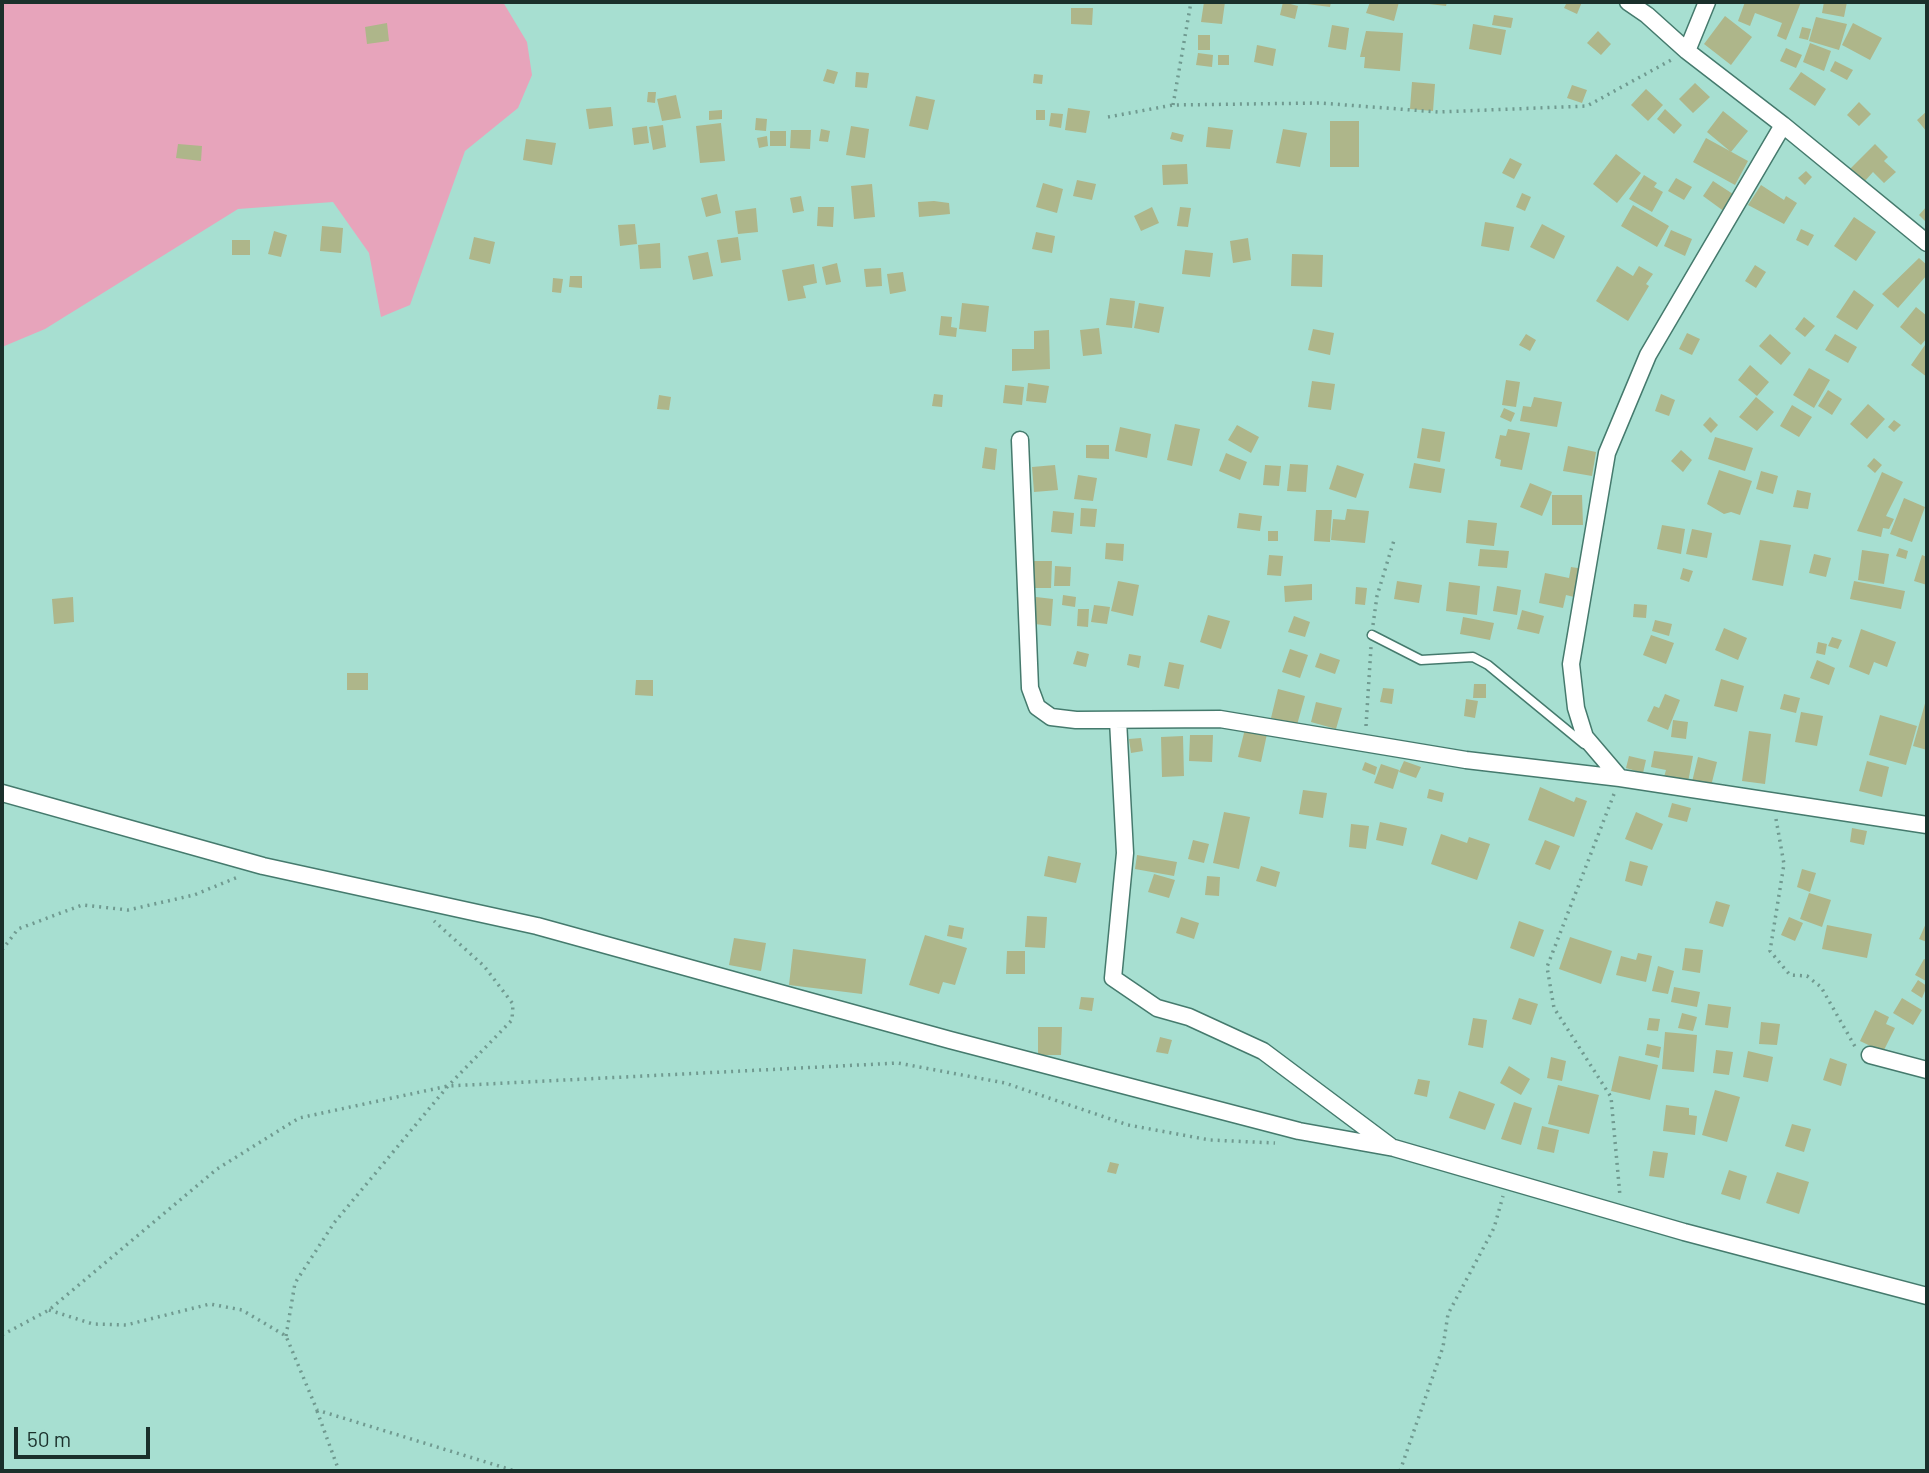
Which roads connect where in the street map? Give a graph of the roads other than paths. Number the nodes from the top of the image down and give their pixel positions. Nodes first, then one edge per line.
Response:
1 (1628, 2) edge
2 (1707, 2) edge
3 (1687, 51) junction
4 (1783, 125) junction
5 (1927, 243) edge
6 (1020, 440) dead end
7 (1372, 635) dead end
8 (1118, 720) junction
9 (1600, 757) junction
10 (1620, 778) junction
11 (2, 793) edge
12 (1927, 825) edge
13 (1870, 1055) road end
14 (1927, 1070) edge
15 (1394, 1148) junction
16 (1927, 1296) edge

1 - 3 street
2 - 3 street
3 - 4 street
4 - 5 street
4 - 9 street
6 - 8 street
7 - 9 lane
8 - 10 street
8 - 15 street
9 - 10 street
10 - 12 street
11 - 15 street
13 - 14 street
15 - 16 street

